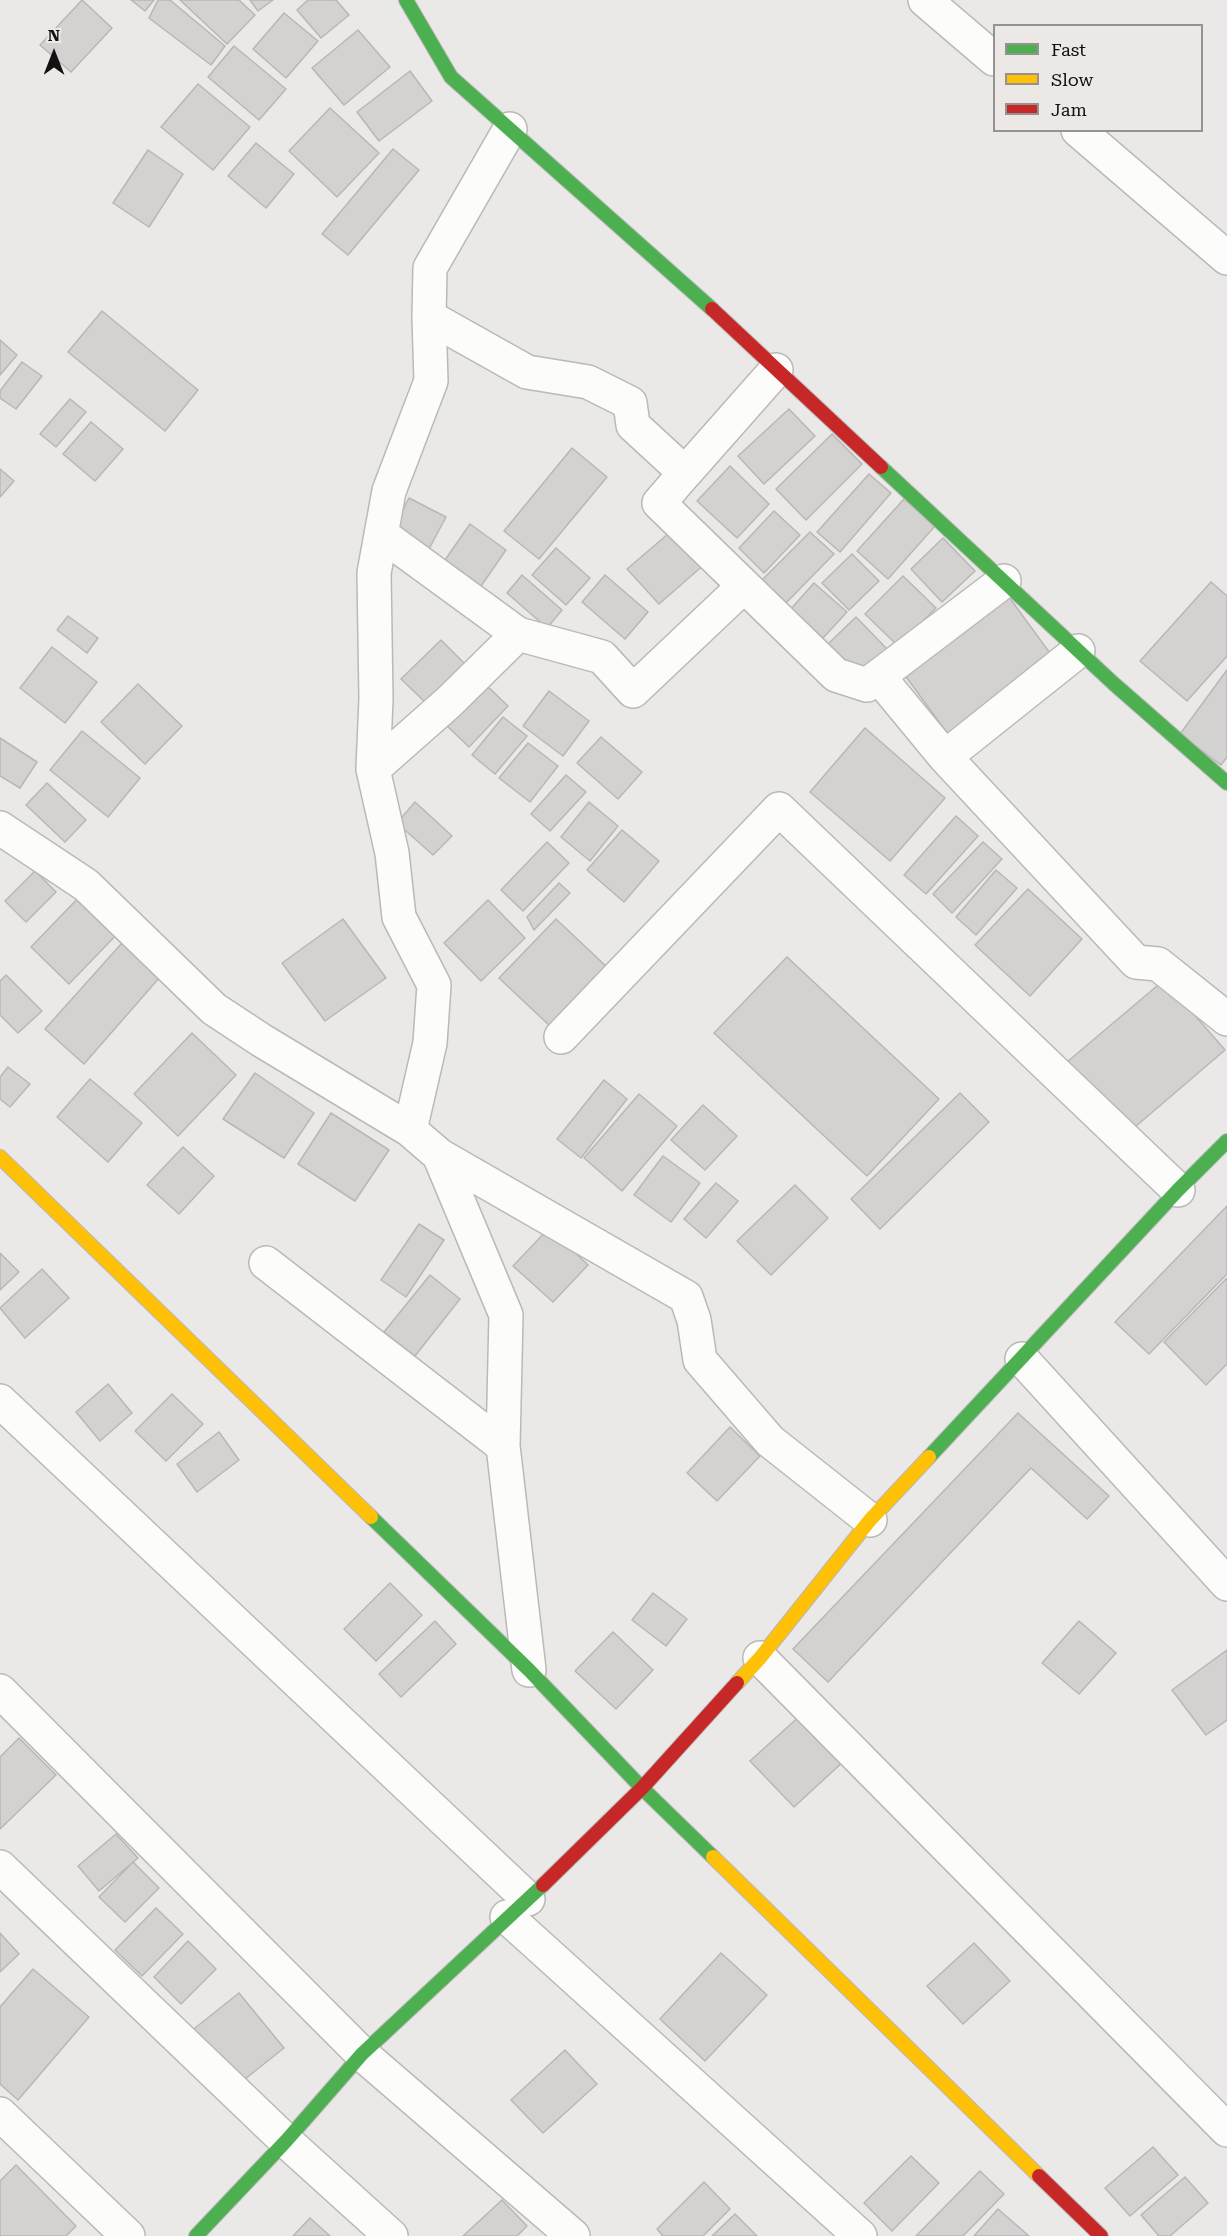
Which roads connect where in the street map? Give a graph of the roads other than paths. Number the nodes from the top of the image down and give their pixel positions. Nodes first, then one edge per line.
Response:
1 (406, 0) edge
2 (925, 0) edge
3 (993, 58) edge
4 (510, 129) junction
5 (1080, 132) edge
6 (1227, 258) edge
7 (429, 317) junction
8 (776, 370) junction
9 (685, 473) junction
10 (381, 534) junction
11 (1004, 581) junction
12 (744, 586) junction
13 (518, 634) junction
14 (1078, 651) junction
15 (879, 677) junction
16 (945, 757) junction
17 (373, 770) junction
18 (1227, 783) edge
19 (0, 828) edge
20 (1227, 1018) edge
21 (561, 1037) dead end
22 (410, 1130) junction
23 (1227, 1141) edge
24 (439, 1155) junction
25 (0, 1157) edge
26 (1178, 1190) junction
27 (266, 1263) dead end
28 (1022, 1359) junction
29 (0, 1401) edge
30 (503, 1446) junction
31 (870, 1520) junction
32 (1227, 1584) edge
33 (760, 1658) junction
34 (529, 1670) junction
35 (0, 1691) edge
36 (642, 1788) junction
37 (0, 1867) edge
38 (518, 1908) junction
39 (362, 2054) junction
40 (0, 2114) edge
41 (1227, 2130) edge
42 (285, 2140) junction
43 (128, 2236) edge
44 (196, 2236) edge
45 (391, 2236) edge
46 (573, 2236) edge
47 (860, 2236) edge
48 (1101, 2236) edge

1 - 4 street
2 - 3 street
4 - 7 street
4 - 8 street
5 - 6 street
7 - 9 street
7 - 10 street
8 - 9 street
8 - 11 street
9 - 12 street
10 - 13 street
10 - 17 street
11 - 14 street
11 - 15 street
12 - 13 street
12 - 15 street
13 - 17 street
14 - 16 street
14 - 18 street
15 - 16 street
16 - 20 street
17 - 22 street
19 - 22 street
21 - 26 street
22 - 24 street
23 - 26 street
24 - 30 street
24 - 31 street
25 - 34 street
26 - 28 street
27 - 30 street
28 - 31 street
28 - 32 street
29 - 38 street
30 - 34 street
31 - 33 street
33 - 36 street
33 - 41 street
34 - 36 street
35 - 39 street
36 - 38 street
36 - 48 street
37 - 42 street
38 - 39 street
38 - 47 street
39 - 42 street
39 - 46 street
40 - 43 street
42 - 44 street
42 - 45 street

